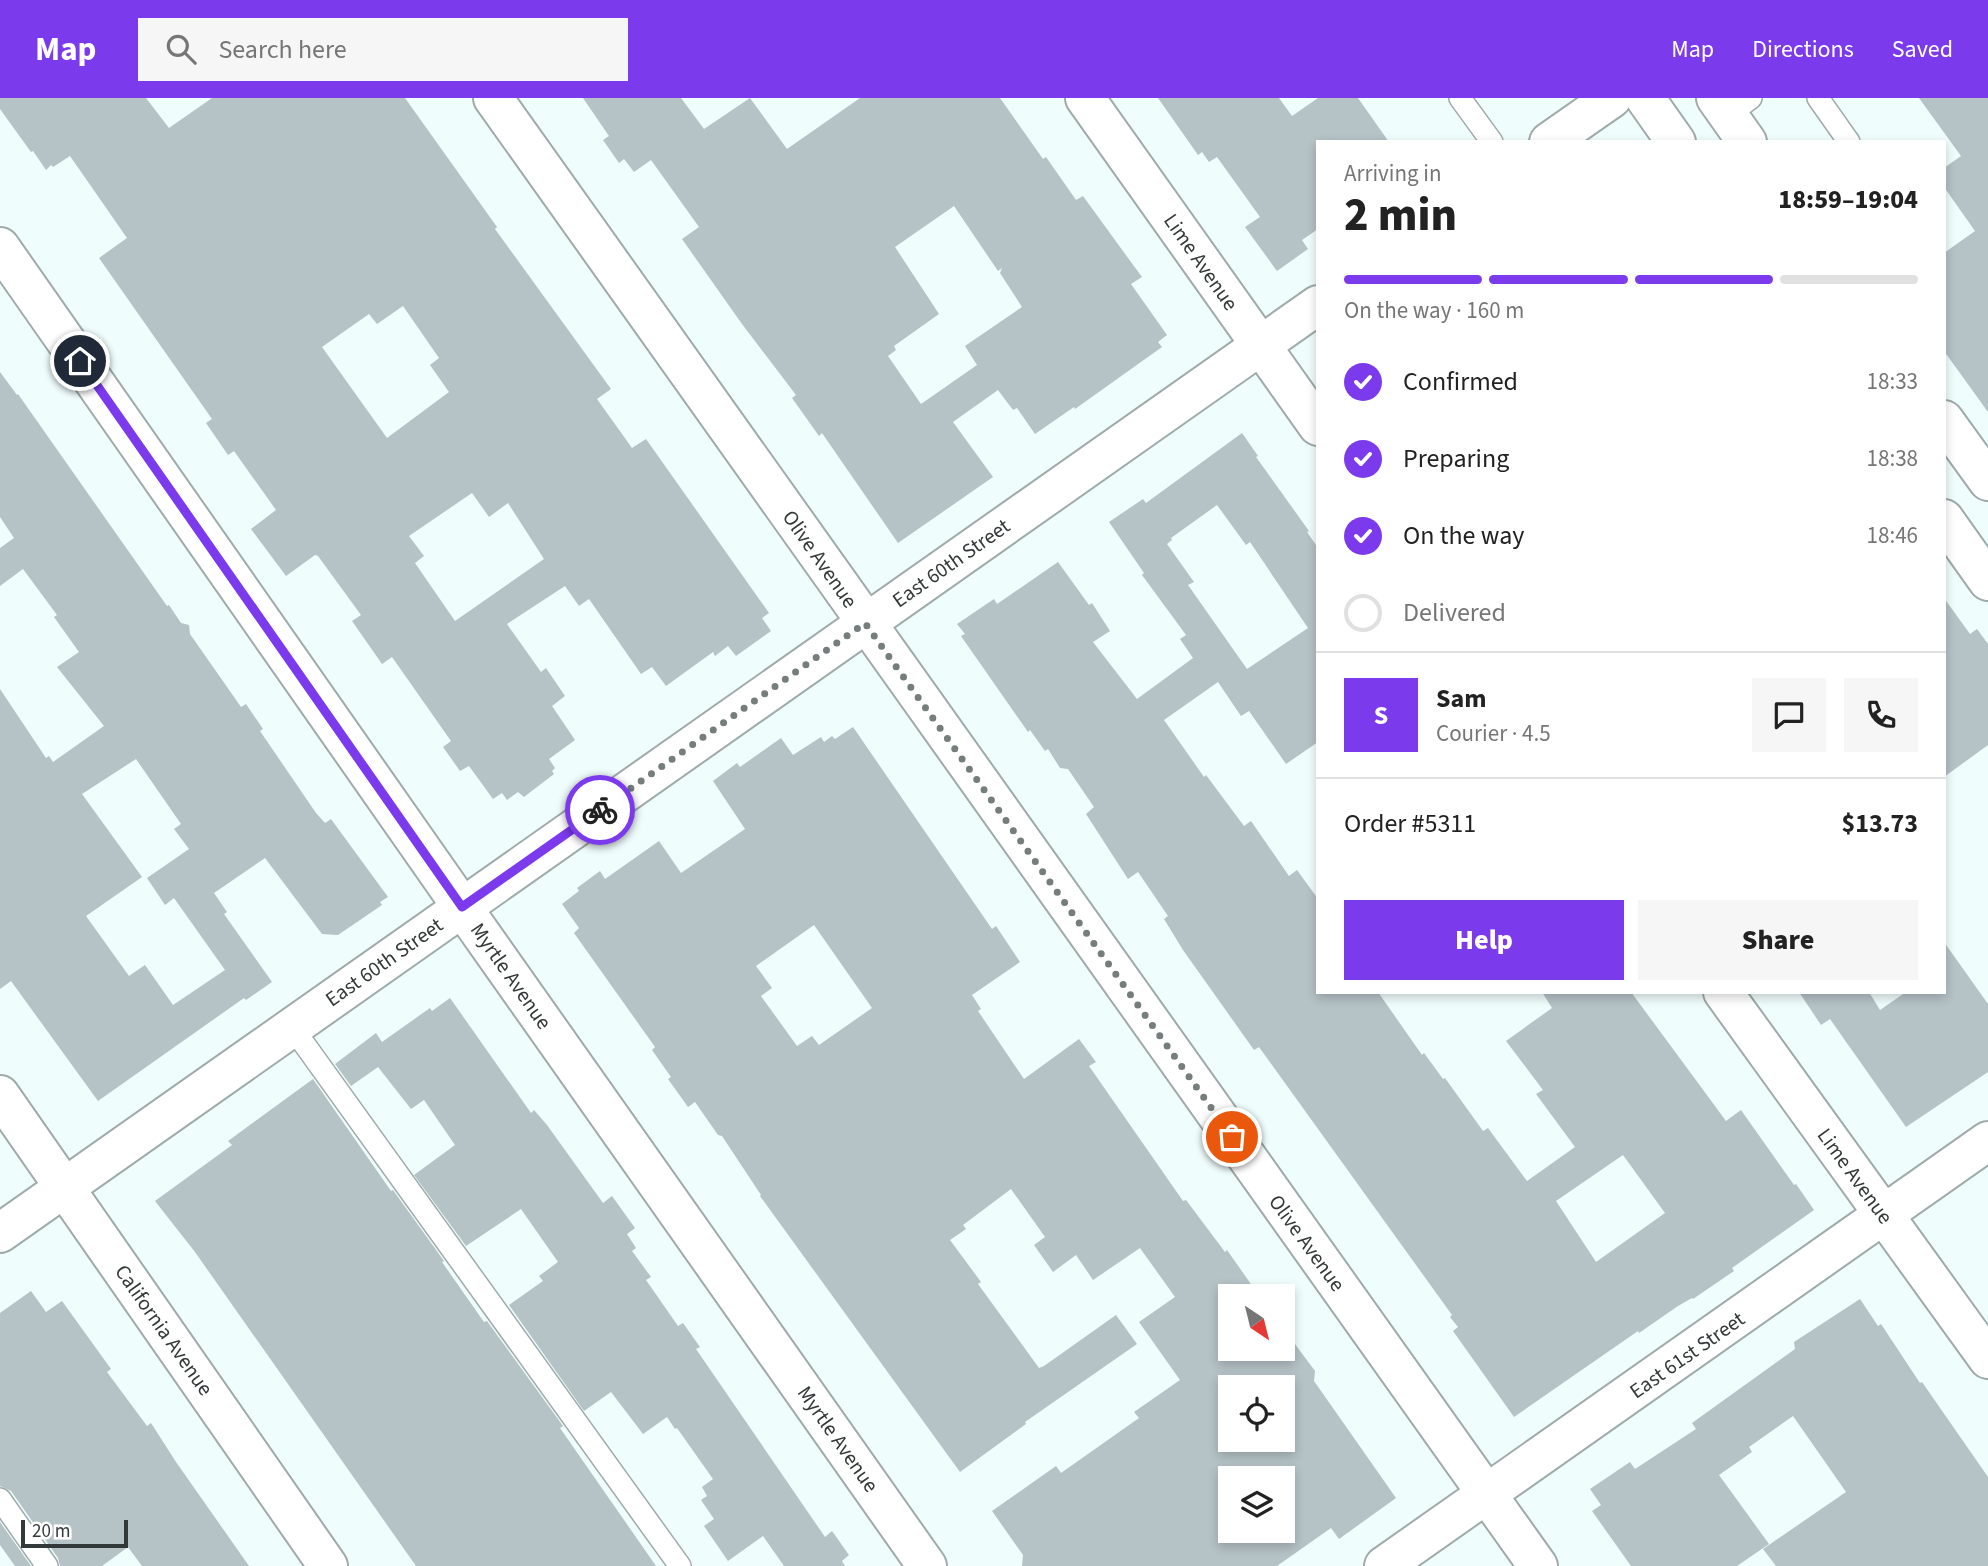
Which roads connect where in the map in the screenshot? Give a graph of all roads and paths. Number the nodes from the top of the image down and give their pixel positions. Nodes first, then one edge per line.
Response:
1 (493, 98) edge
2 (1085, 98) edge
3 (1460, 98) edge
4 (1612, 98) edge
5 (1645, 98) edge
6 (1818, 98) edge
7 (1491, 140) edge
8 (1552, 140) edge
9 (1675, 140) edge
10 (1848, 140) edge
11 (0, 247) edge
12 (1316, 306) edge
13 (1260, 345) junction
14 (1316, 423) edge
15 (1946, 423) edge
16 (1988, 481) edge
17 (1946, 522) edge
18 (1988, 580) edge
19 (865, 623) junction
20 (462, 907) junction
21 (1724, 994) edge
22 (292, 1027) junction
23 (0, 1095) edge
24 (1988, 1142) edge
25 (64, 1187) junction
26 (1884, 1216) junction
27 (0, 1233) edge
28 (1988, 1359) edge
29 (1487, 1494) junction
30 (0, 1499) edge
31 (47, 1566) edge
32 (328, 1566) edge
33 (680, 1566) edge
34 (927, 1566) edge
35 (1384, 1566) edge
36 (1538, 1566) edge

1 - 19 street, Olive Avenue
2 - 13 street, Lime Avenue
3 - 7 lane
4 - 8 street
5 - 9 street
6 - 10 lane
11 - 20 street, Myrtle Avenue
12 - 13 street, East 60th Street
13 - 14 street, Lime Avenue
13 - 19 street, East 60th Street
15 - 16 street
17 - 18 street
19 - 20 street, East 60th Street
19 - 29 street, Olive Avenue
20 - 22 street, East 60th Street
20 - 34 street, Myrtle Avenue
21 - 26 street, Lime Avenue
22 - 25 street, East 60th Street
22 - 33 lane
23 - 25 street, California Avenue
24 - 26 street, East 61st Street
25 - 27 street, East 60th Street
25 - 32 street, California Avenue
26 - 28 street, Lime Avenue
26 - 29 street, East 61st Street
29 - 35 street, East 61st Street
29 - 36 street, Olive Avenue
30 - 31 lane

